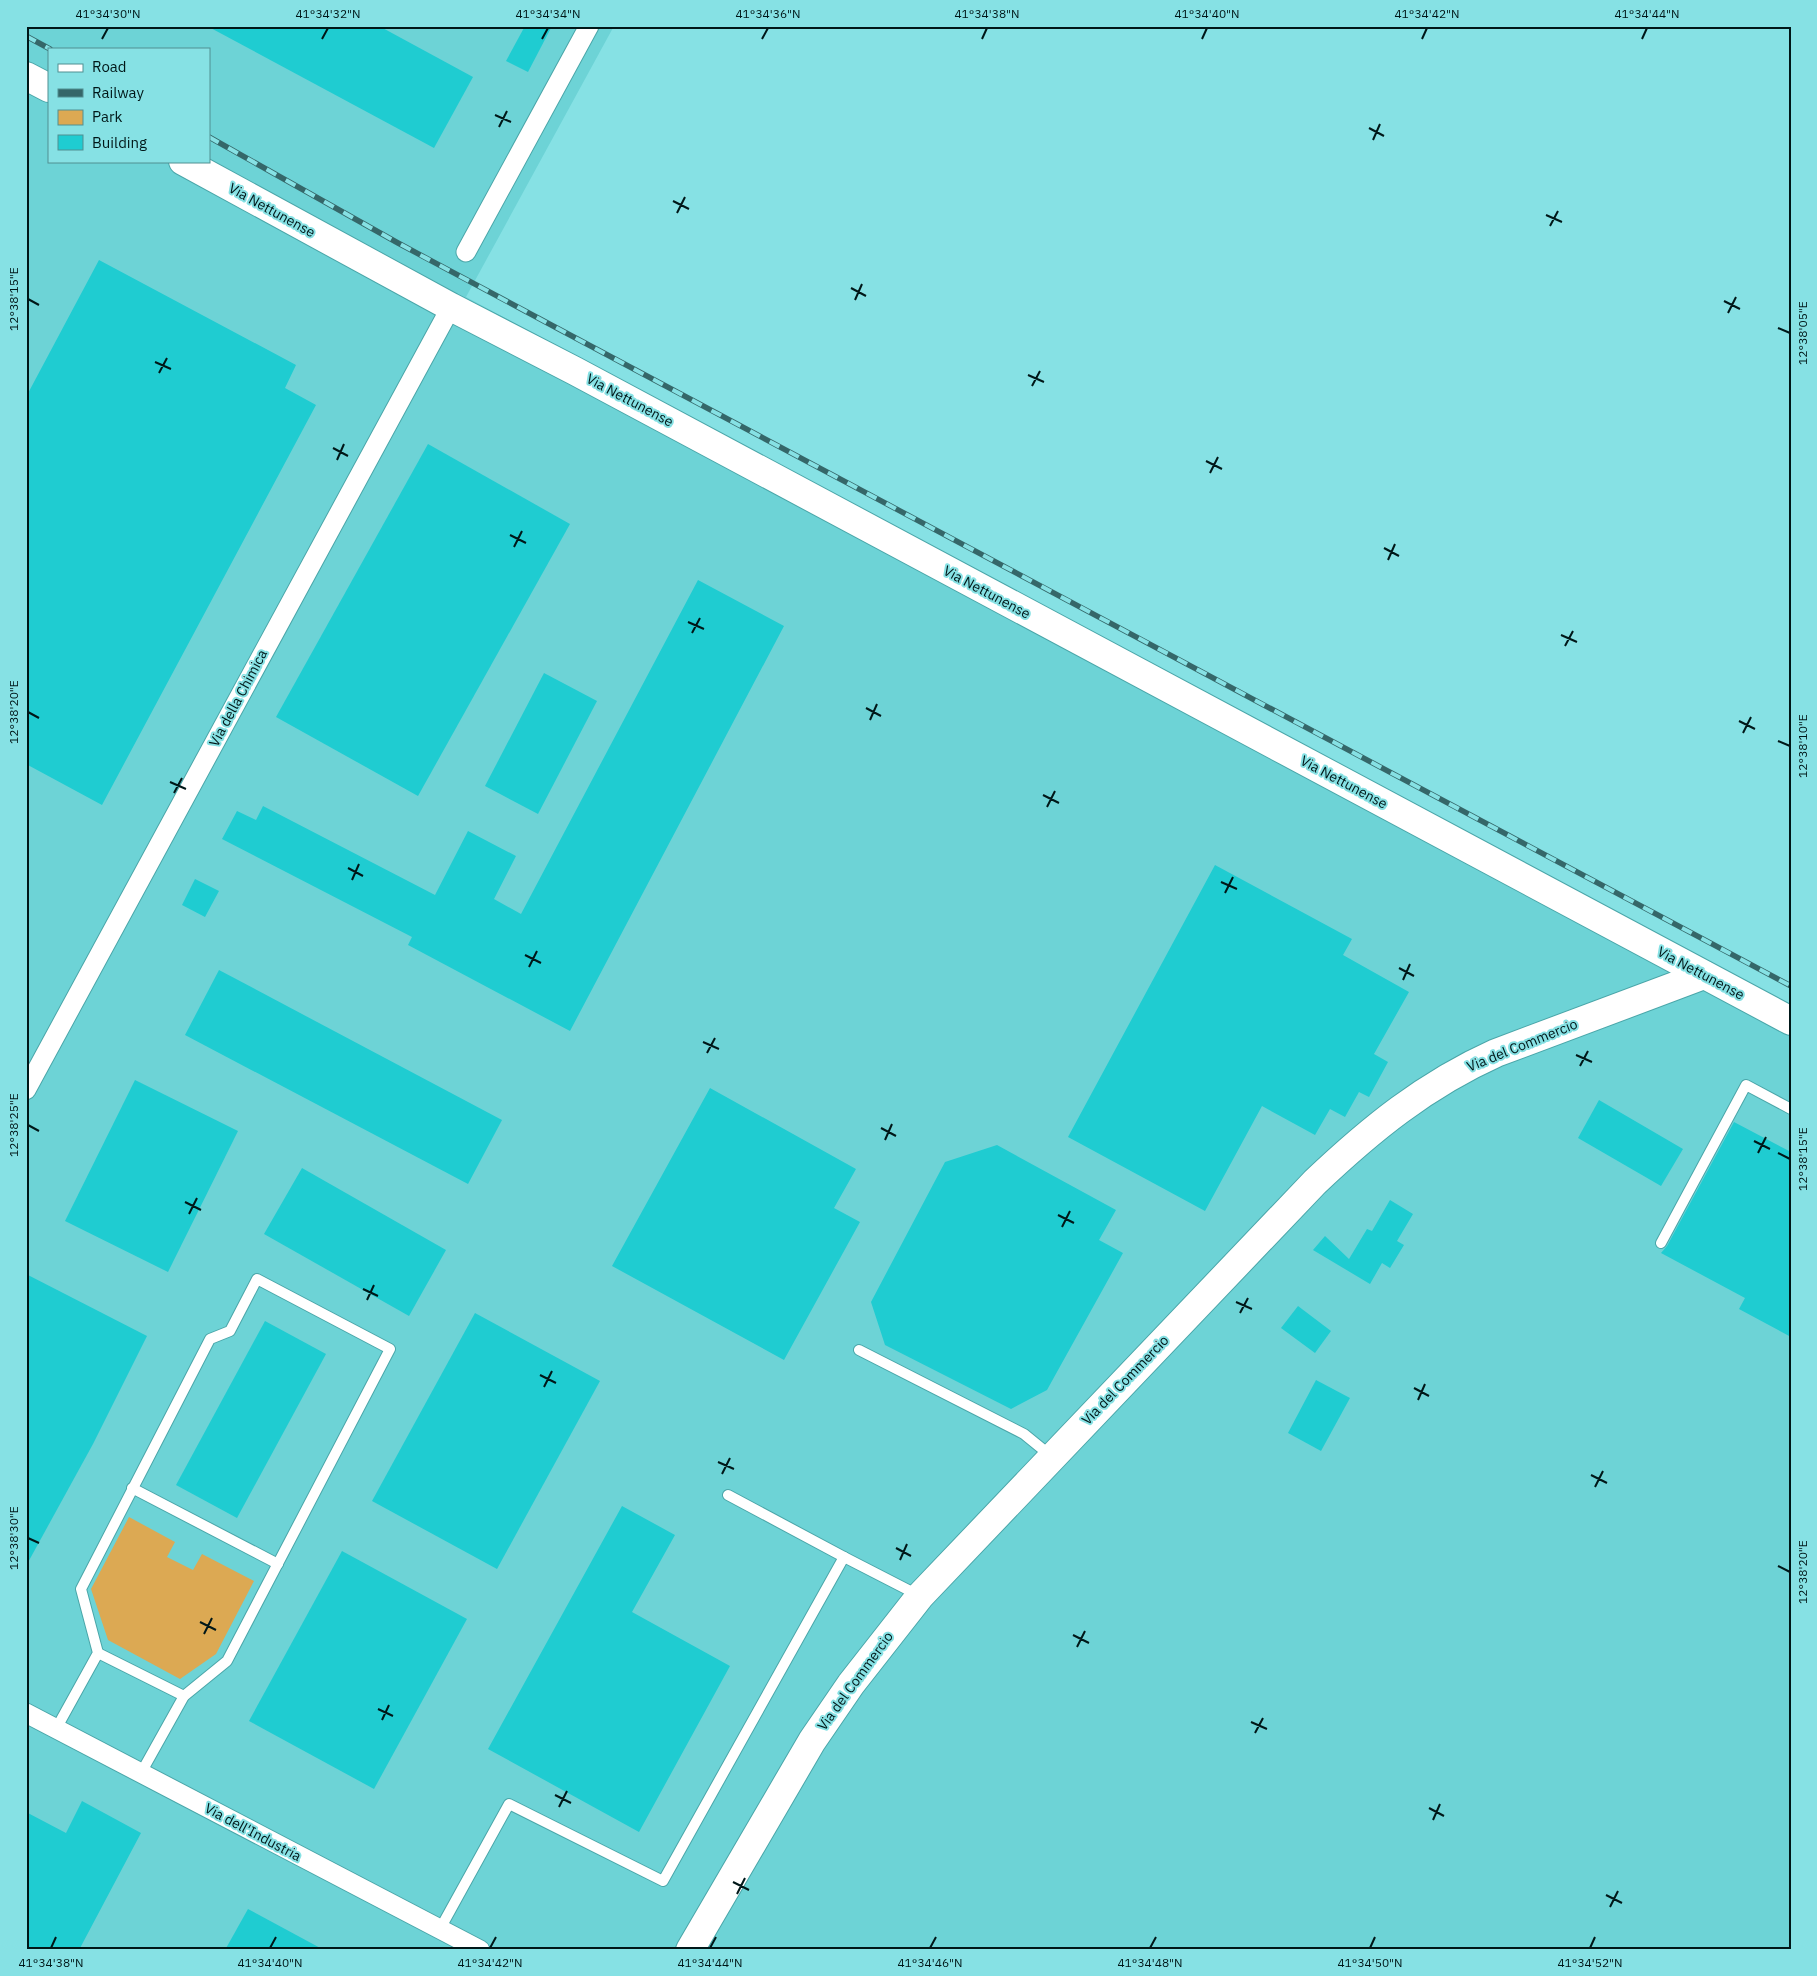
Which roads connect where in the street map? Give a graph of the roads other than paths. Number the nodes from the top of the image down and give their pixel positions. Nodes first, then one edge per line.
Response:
1 (589, 26) edge
2 (26, 76) edge
3 (48, 87) edge
4 (185, 162) edge
5 (466, 252) dead end
6 (450, 307) junction
7 (1704, 975) junction
8 (1791, 1021) edge
9 (26, 1090) edge
10 (1791, 1109) edge
11 (1661, 1243) dead end
12 (860, 1350) dead end
13 (1052, 1456) junction
14 (132, 1488) junction
15 (728, 1495) dead end
16 (844, 1557) junction
17 (278, 1564) junction
18 (920, 1596) junction
19 (98, 1652) junction
20 (184, 1696) junction
21 (26, 1714) edge
22 (56, 1729) junction
23 (141, 1773) junction
24 (440, 1929) junction
25 (480, 1950) edge
26 (690, 1950) edge

1 - 5 street
2 - 3 main road
4 - 6 main road, Via Nettunense
6 - 7 main road, Via Nettunense
6 - 9 street, Via della Chimica
7 - 8 main road, Via Nettunense
7 - 13 main road, Via del Commercio
10 - 11 lane
12 - 13 lane
13 - 18 main road, Via del Commercio
14 - 17 lane
14 - 17 lane
14 - 19 lane
15 - 16 lane
16 - 18 lane
16 - 24 lane
17 - 20 lane
18 - 26 main road, Via del Commercio
19 - 20 lane
19 - 22 lane
20 - 23 lane
21 - 22 street, Via dell'Industria
22 - 23 street, Via dell'Industria
23 - 24 street, Via dell'Industria
24 - 25 street, Via dell'Industria

